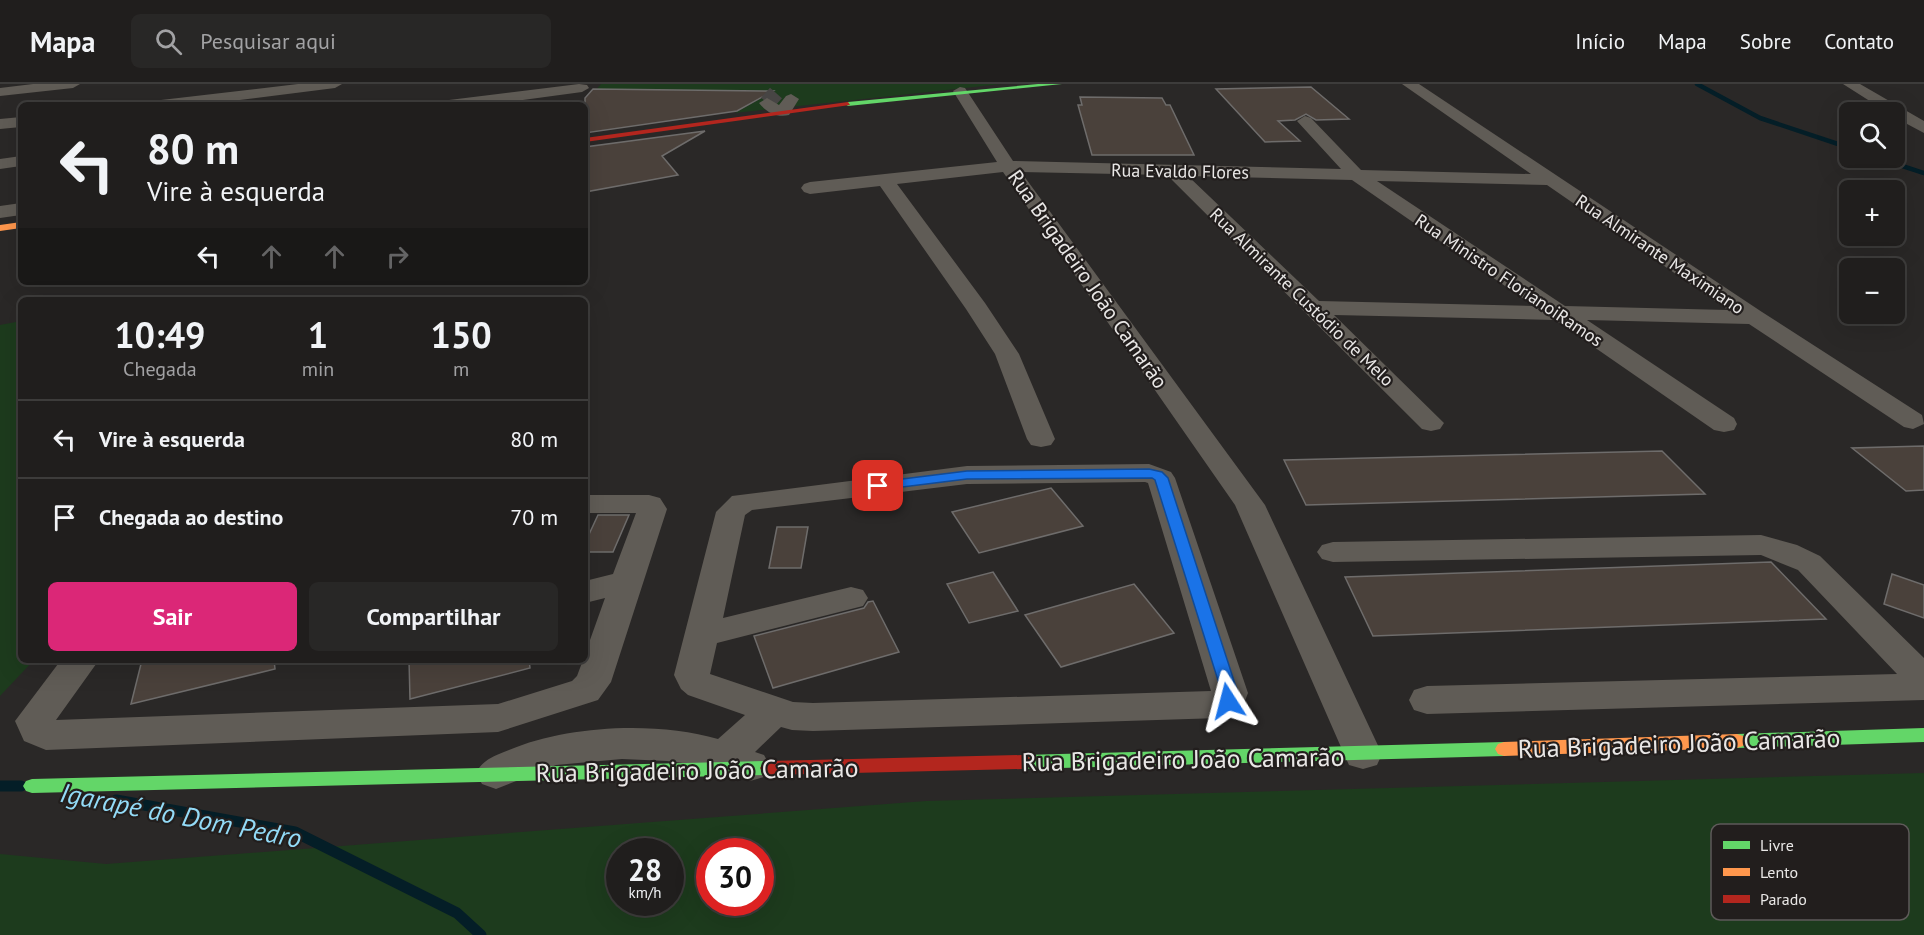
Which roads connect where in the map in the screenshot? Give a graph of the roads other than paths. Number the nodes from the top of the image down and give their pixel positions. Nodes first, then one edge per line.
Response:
1 (73, 84) edge
2 (201, 84) edge
3 (335, 84) edge
4 (1059, 84) edge
5 (1409, 84) edge
6 (1850, 84) edge
7 (584, 86) edge
8 (960, 91) junction
9 (0, 92) edge
10 (791, 97) edge
11 (769, 100) joint
12 (198, 102) edge
13 (205, 102) edge
14 (470, 102) edge
15 (565, 102) edge
16 (728, 119) junction
17 (1305, 121) dead end
18 (18, 122) edge
19 (0, 124) edge
20 (1924, 128) edge
21 (588, 141) edge
22 (18, 161) edge
23 (0, 164) edge
24 (1008, 166) junction
25 (1173, 171) junction
26 (1356, 175) junction
27 (884, 179) junction
28 (1551, 180) junction
29 (810, 188) dead end
30 (18, 209) edge
31 (0, 212) edge
32 (18, 225) edge
33 (0, 228) edge
34 (1314, 308) junction
35 (1556, 312) junction
36 (1754, 317) junction
37 (1913, 421) dead end
38 (1431, 423) dead end
39 (1724, 424) dead end
40 (1041, 439) dead end
41 (588, 504) edge
42 (1333, 552) dead end
43 (627, 582) junction
44 (588, 591) edge
45 (851, 598) dead end
46 (701, 636) junction
47 (79, 663) edge
48 (1924, 680) edge
49 (1924, 687) edge
50 (1427, 700) dead end
51 (775, 710) junction
52 (498, 718) junction
53 (1924, 735) edge
54 (1363, 754) junction
55 (741, 763) junction
56 (505, 769) junction
57 (32, 786) dead end

1 - 9 street
2 - 12 street
3 - 13 street
4 - 8 street
5 - 28 street, Rua Almirante Maximiano
6 - 20 street
7 - 14 street
7 - 15 street
8 - 10 street
8 - 24 street, Rua Brigadeiro João Camarão
10 - 11 street
10 - 16 street
11 - 16 street
16 - 21 street
17 - 26 street, Rua Ministro FlorianoiRamos
18 - 19 street
22 - 23 street
24 - 25 street, Rua Evaldo Flores
24 - 27 street, Rua Evaldo Flores
24 - 54 street, Rua Brigadeiro João Camarão
25 - 26 street, Rua Evaldo Flores
25 - 34 street, Rua Almirante Custódio de Melo
26 - 28 street, Rua Evaldo Flores
26 - 35 street, Rua Ministro FlorianoiRamos
27 - 29 street, Rua Evaldo Flores
27 - 40 street
28 - 36 street, Rua Almirante Maximiano
30 - 31 street
32 - 33 street
34 - 35 street
34 - 38 street, Rua Almirante Custódio de Melo
35 - 36 street
35 - 39 street, Rua Ministro FlorianoiRamos
36 - 37 street, Rua Almirante Maximiano
41 - 43 street
42 - 48 street
43 - 44 street
43 - 52 street
45 - 46 street
46 - 51 street
46 - 51 street
47 - 52 street
49 - 50 street
51 - 55 street
52 - 56 street
53 - 54 street, Rua Brigadeiro João Camarão
54 - 55 street, Rua Brigadeiro João Camarão
55 - 56 street
56 - 57 street

